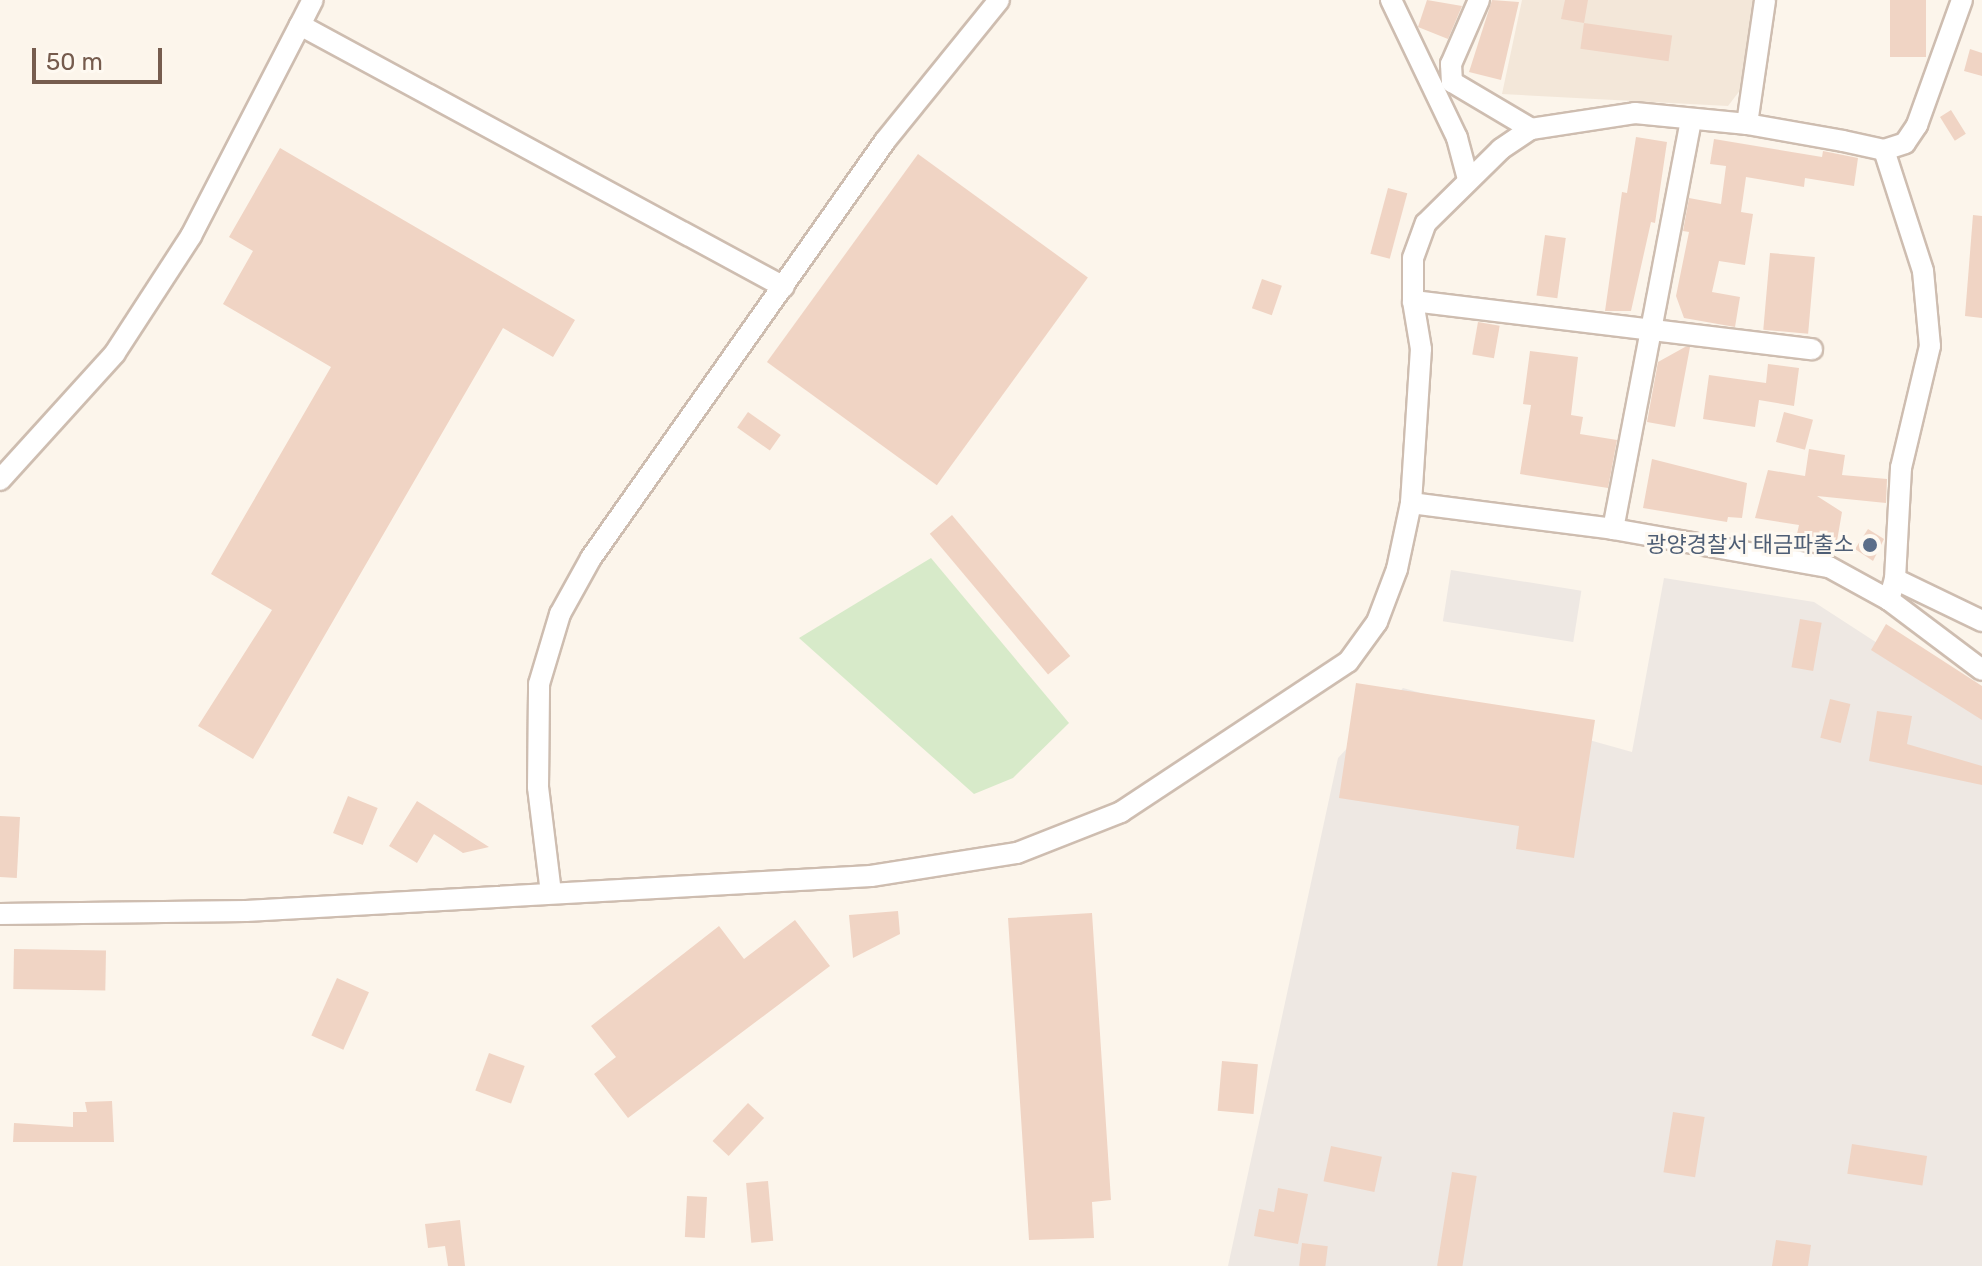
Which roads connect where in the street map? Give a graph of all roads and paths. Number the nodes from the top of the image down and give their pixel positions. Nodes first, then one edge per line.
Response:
1 (313, 0) edge
2 (999, 0) edge
3 (1391, 0) edge
4 (1479, 0) edge
5 (1765, 0) edge
6 (1962, 0) edge
7 (300, 25) junction
8 (1691, 119) junction
9 (1747, 124) junction
10 (1531, 129) junction
11 (1884, 150) junction
12 (1468, 179) junction
13 (784, 287) junction
14 (1413, 301) junction
15 (1649, 333) junction
16 (1812, 349) dead end
17 (0, 480) edge
18 (1411, 503) junction
19 (1613, 529) junction
20 (1895, 579) junction
21 (1889, 600) junction
22 (1982, 621) edge
23 (1982, 670) edge
24 (551, 893) junction
25 (0, 914) edge

1 - 7 street
2 - 13 street
3 - 12 street
4 - 10 street
5 - 9 street
6 - 11 street
7 - 13 street
7 - 17 street
8 - 9 street
8 - 10 street
8 - 15 street
9 - 11 street
10 - 12 street
11 - 20 street
12 - 14 street
13 - 24 street
14 - 15 street
14 - 18 street
15 - 16 street
15 - 19 street
18 - 19 street
18 - 24 street
19 - 21 street
20 - 21 street
20 - 22 street
21 - 23 street
24 - 25 street

